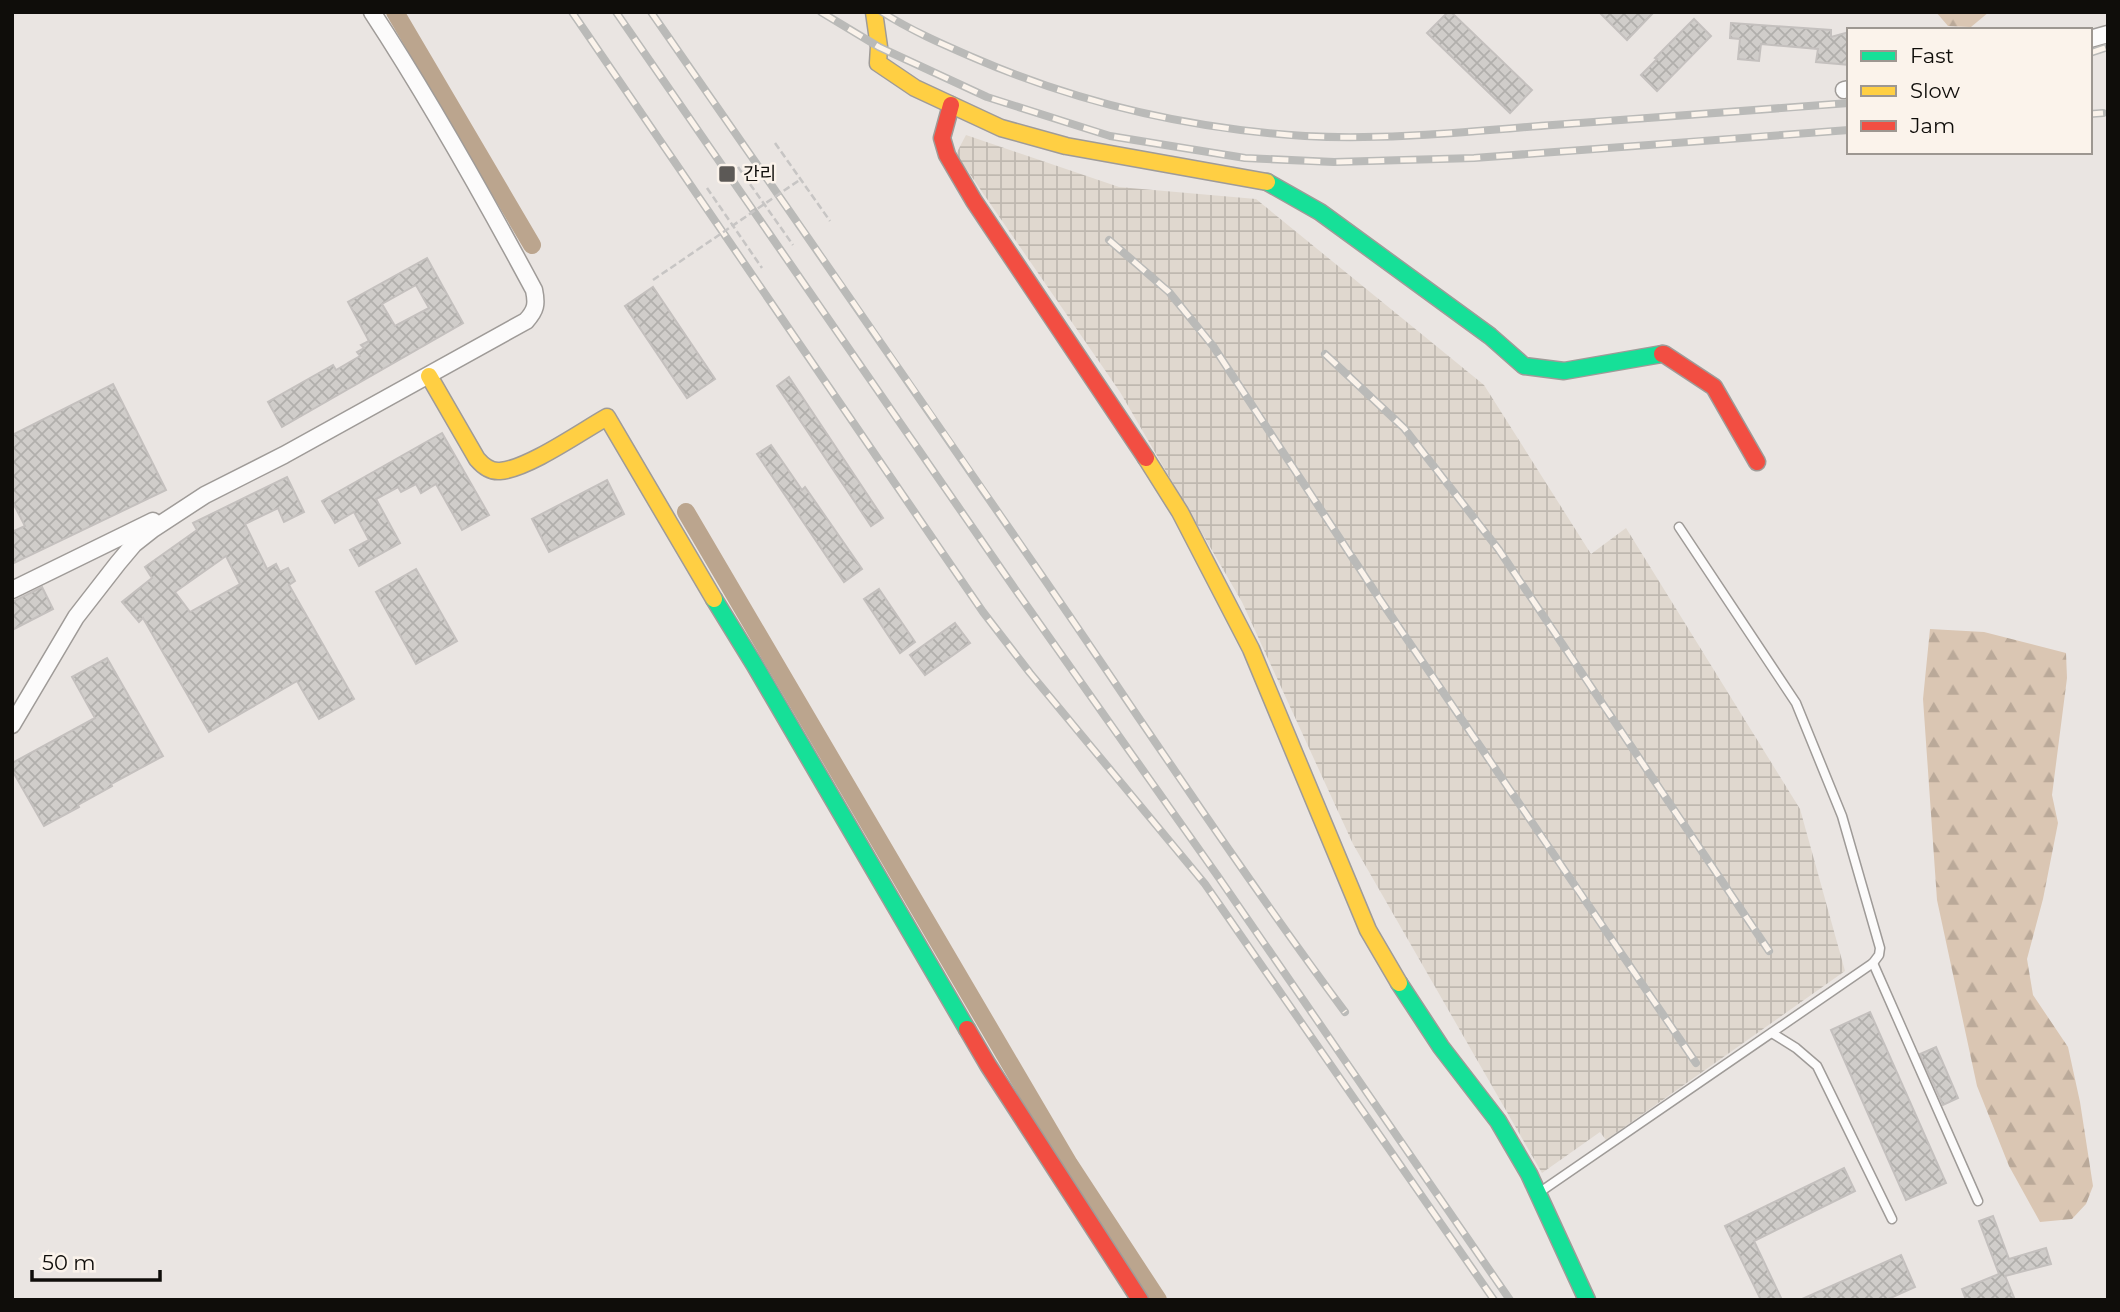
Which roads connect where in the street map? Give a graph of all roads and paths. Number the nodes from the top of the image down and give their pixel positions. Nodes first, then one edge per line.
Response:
1 (372, 12) edge
2 (874, 12) edge
3 (951, 105) junction
4 (775, 143) dead end
5 (738, 166) dead end
6 (801, 179) junction
7 (707, 188) dead end
8 (765, 204) junction
9 (830, 220) dead end
10 (733, 226) junction
11 (793, 245) dead end
12 (762, 268) dead end
13 (653, 280) dead end
14 (429, 376) junction
15 (1757, 462) dead end
16 (205, 495) junction
17 (1679, 527) dead end
18 (12, 590) edge
19 (12, 725) edge
20 (1873, 963) junction
21 (1772, 1033) junction
22 (1537, 1193) junction
23 (1978, 1201) dead end
24 (1892, 1219) dead end
25 (1140, 1300) edge
26 (1587, 1300) edge

1 - 14 street
2 - 3 street
3 - 15 street
3 - 22 street
4 - 6 path
5 - 8 path
6 - 8 path, bridge
6 - 9 path
7 - 10 path
8 - 10 path, bridge
8 - 11 path
10 - 12 path
10 - 13 path, bridge
14 - 16 street
14 - 25 street
16 - 18 street
16 - 19 street
17 - 20 lane
20 - 21 lane
20 - 23 lane
21 - 22 lane
21 - 24 lane
22 - 26 street

